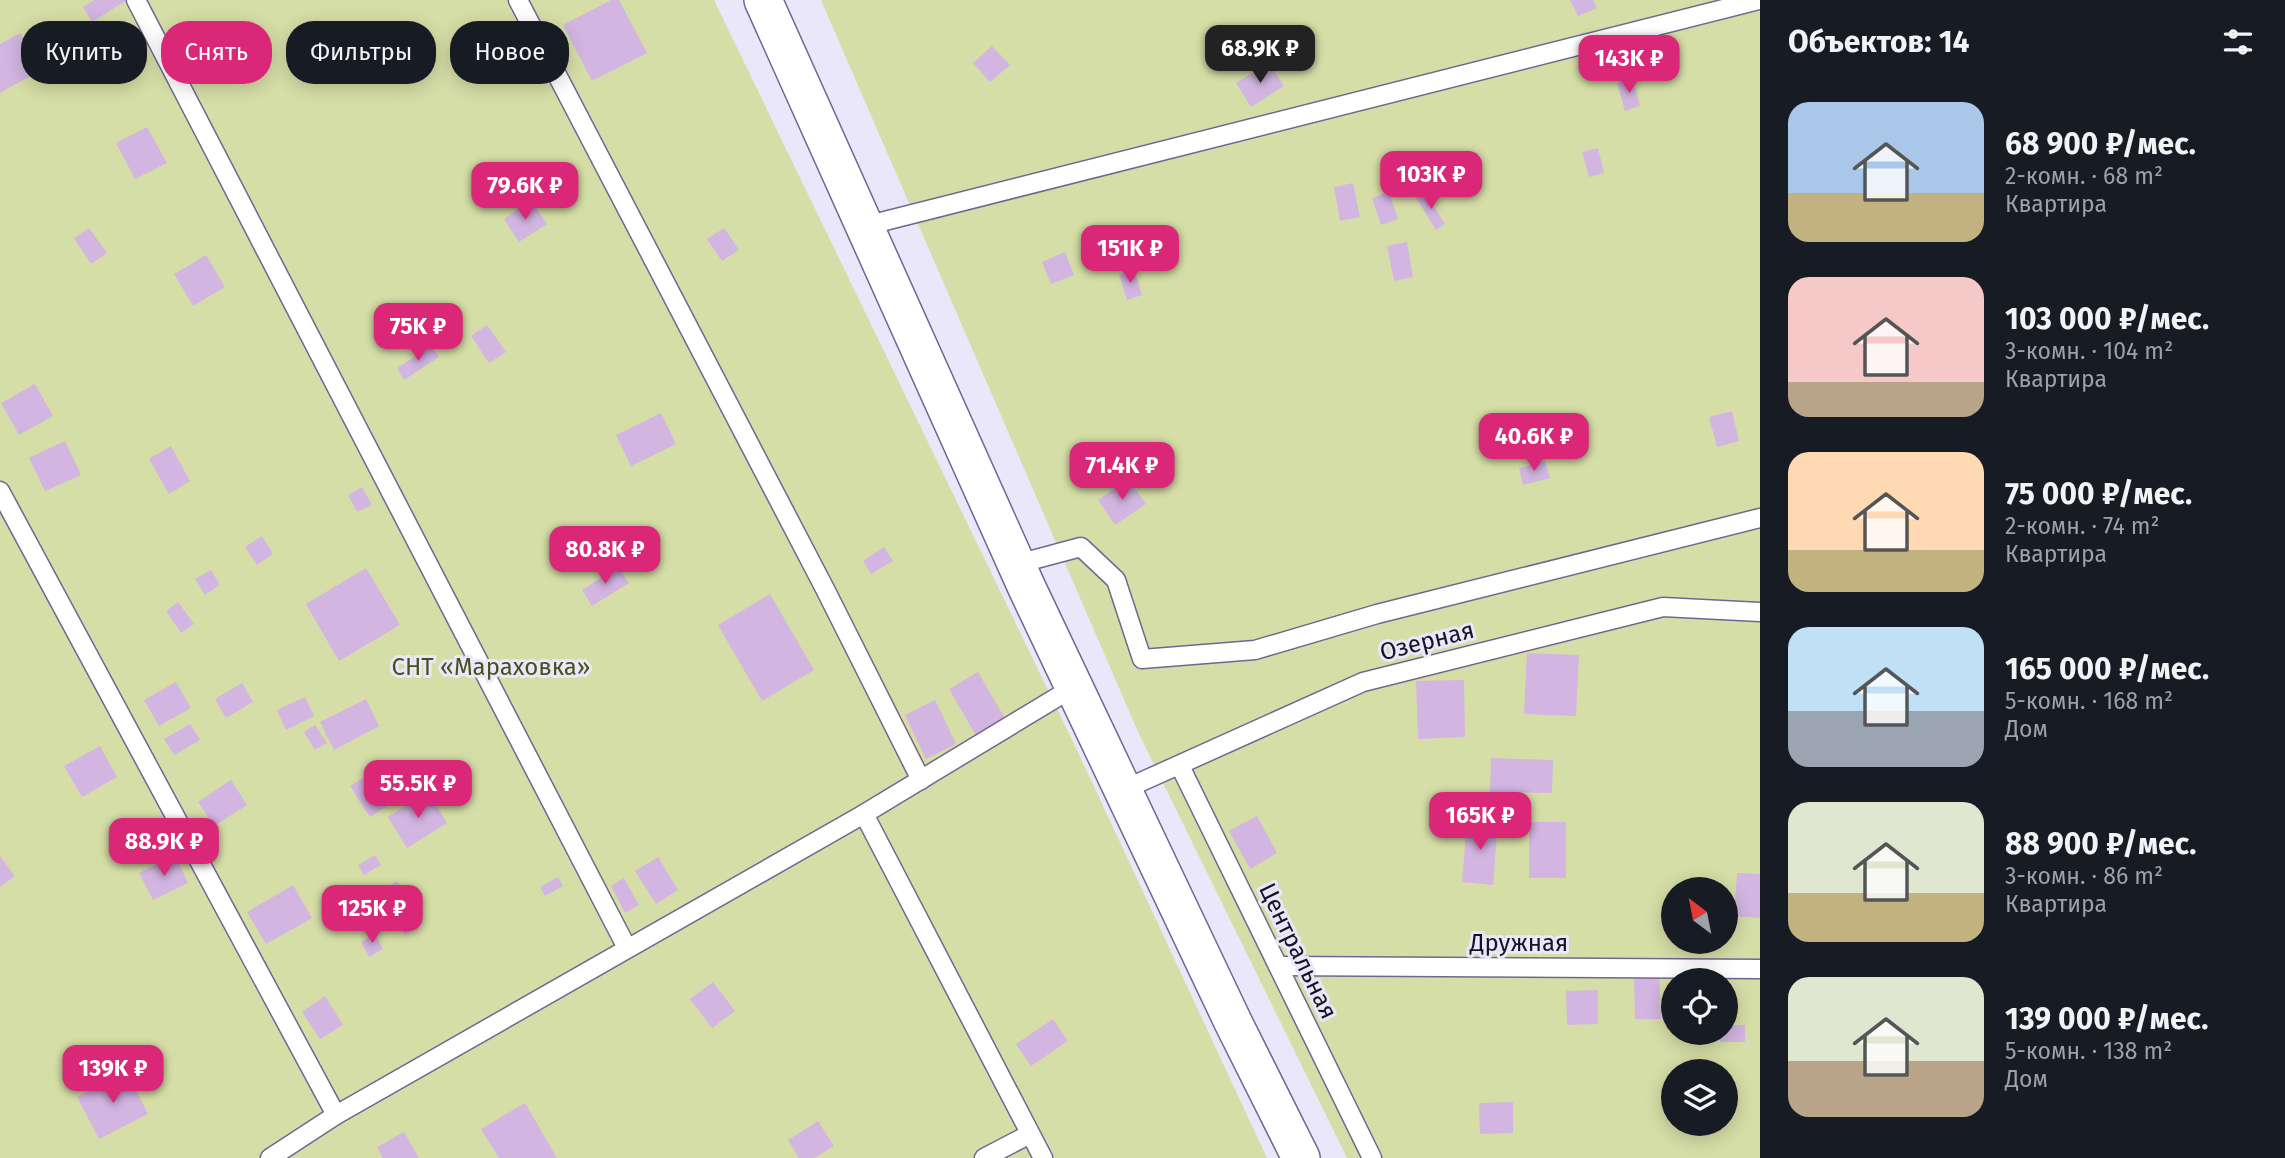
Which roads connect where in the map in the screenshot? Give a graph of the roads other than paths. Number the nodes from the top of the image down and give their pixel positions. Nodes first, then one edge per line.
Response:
1 (136, 0) edge
2 (518, 0) edge
3 (763, 0) edge
4 (1759, 0) edge
5 (865, 226) junction
6 (0, 491) edge
7 (1760, 518) edge
8 (1017, 564) junction
9 (1760, 612) edge
10 (1074, 687) junction
11 (1180, 766) junction
12 (920, 780) junction
13 (1123, 790) junction
14 (864, 814) junction
15 (627, 948) junction
16 (1278, 966) junction
17 (1760, 969) edge
18 (336, 1115) junction
19 (1030, 1134) junction
20 (270, 1158) edge
21 (984, 1158) edge
22 (1043, 1158) edge
23 (1301, 1158) edge
24 (1372, 1158) edge

1 - 15 lane
2 - 12 lane
3 - 5 street
4 - 5 lane
5 - 8 street
6 - 18 lane
7 - 8 lane
8 - 10 street
9 - 11 lane, Озерная
10 - 12 lane
10 - 13 street
11 - 13 lane, Озерная
11 - 16 lane, Центральная
12 - 14 lane
13 - 23 street
14 - 15 lane
14 - 19 lane
15 - 18 lane
16 - 17 lane, Дружная
16 - 24 lane, Центральная
18 - 20 lane
19 - 21 lane
19 - 22 lane

